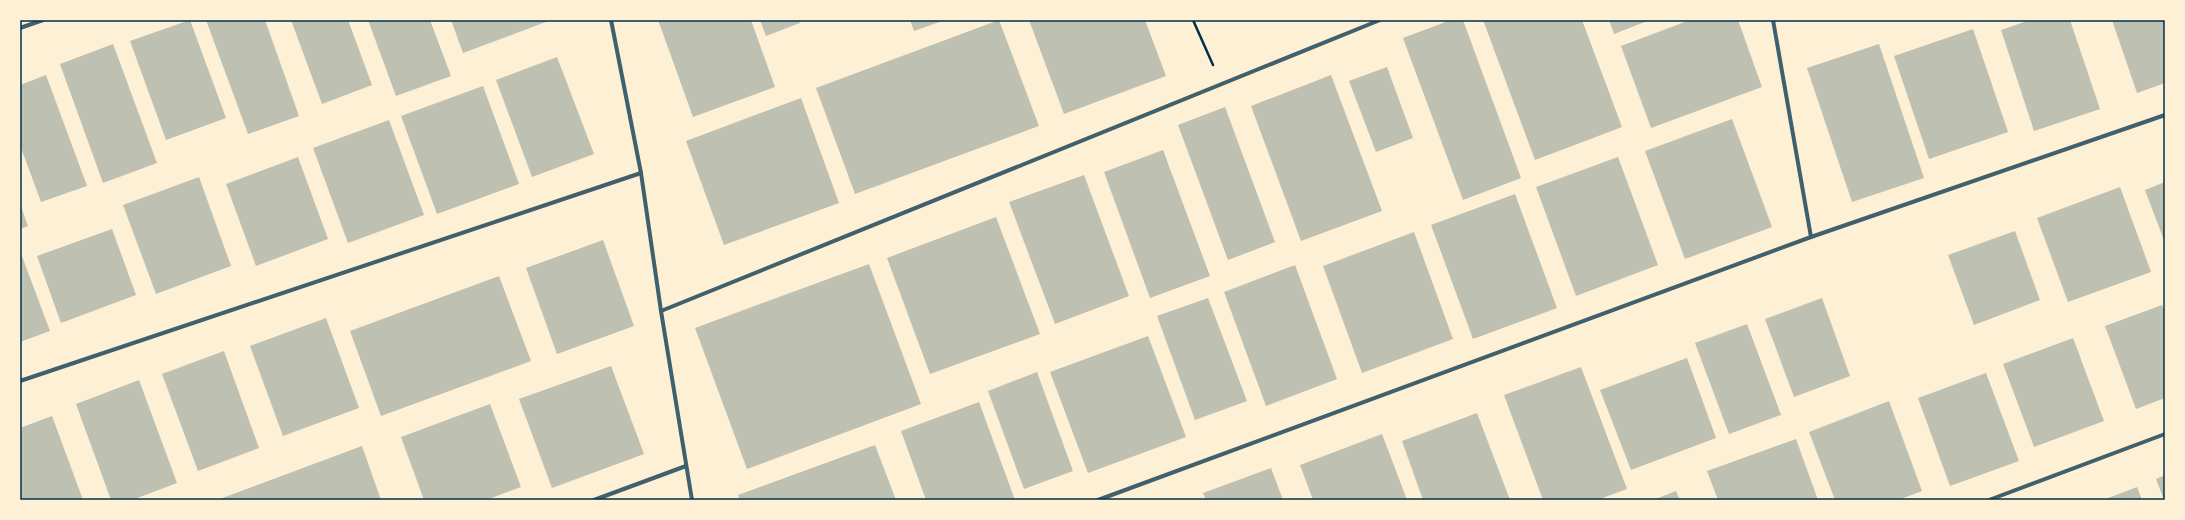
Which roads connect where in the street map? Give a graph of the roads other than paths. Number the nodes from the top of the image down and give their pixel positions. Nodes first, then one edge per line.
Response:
1 (43, 20) edge
2 (611, 20) edge
3 (1380, 20) edge
4 (1773, 20) edge
5 (20, 28) edge
6 (2165, 115) edge
7 (641, 172) junction
8 (1811, 237) junction
9 (660, 311) junction
10 (20, 381) edge
11 (2165, 434) edge
12 (686, 466) junction
13 (594, 500) edge
14 (692, 500) edge
15 (1098, 500) edge
16 (1989, 500) edge

1 - 5 street
2 - 7 street
3 - 9 street
4 - 8 street
6 - 8 street
7 - 9 street
7 - 10 street
8 - 15 street
9 - 12 street
11 - 16 street
12 - 13 street
12 - 14 street

